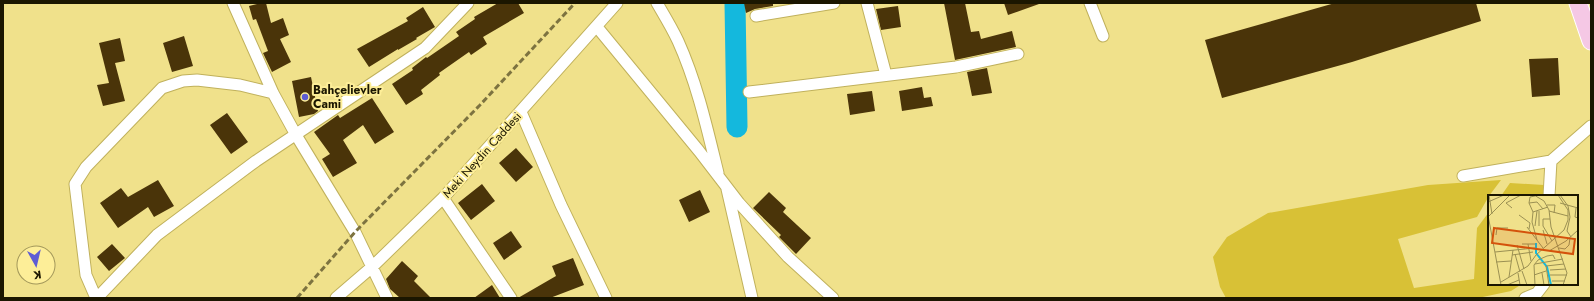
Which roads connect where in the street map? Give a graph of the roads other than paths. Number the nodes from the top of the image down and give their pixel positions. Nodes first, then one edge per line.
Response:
1 (233, 3) edge
2 (468, 3) edge
3 (617, 3) edge
4 (657, 3) edge
5 (834, 3) edge
6 (867, 3) edge
7 (1090, 3) edge
8 (1578, 3) edge
9 (756, 16) dead end
10 (598, 27) junction
11 (1103, 36) dead end
12 (1591, 41) edge
13 (1018, 54) dead end
14 (886, 75) junction
15 (749, 92) dead end
16 (272, 93) junction
17 (521, 112) junction
18 (1591, 126) edge
19 (296, 135) junction
20 (1550, 161) junction
21 (1463, 176) dead end
22 (719, 177) junction
23 (726, 186) junction
24 (1549, 195) edge
25 (443, 198) junction
26 (372, 267) junction
27 (1543, 285) edge
28 (96, 298) edge
29 (336, 298) edge
30 (387, 298) edge
31 (511, 298) edge
32 (606, 298) edge
33 (752, 298) edge
34 (832, 298) edge
35 (1525, 298) edge

1 - 16 street
2 - 19 street
3 - 10 street, Meki Neydin Caddesi
4 - 22 street
5 - 9 street
6 - 14 street
7 - 11 street
8 - 12 highway
10 - 17 street, Meki Neydin Caddesi
10 - 22 street
13 - 14 street
14 - 15 street
16 - 19 street
16 - 28 street
17 - 25 street, Meki Neydin Caddesi
17 - 32 street
18 - 20 street
19 - 26 street
19 - 28 street
20 - 21 street
20 - 24 street
22 - 23 street
23 - 33 street
23 - 34 street
25 - 26 street, Meki Neydin Caddesi
25 - 31 street
26 - 29 street, Meki Neydin Caddesi
26 - 30 street
27 - 35 street

